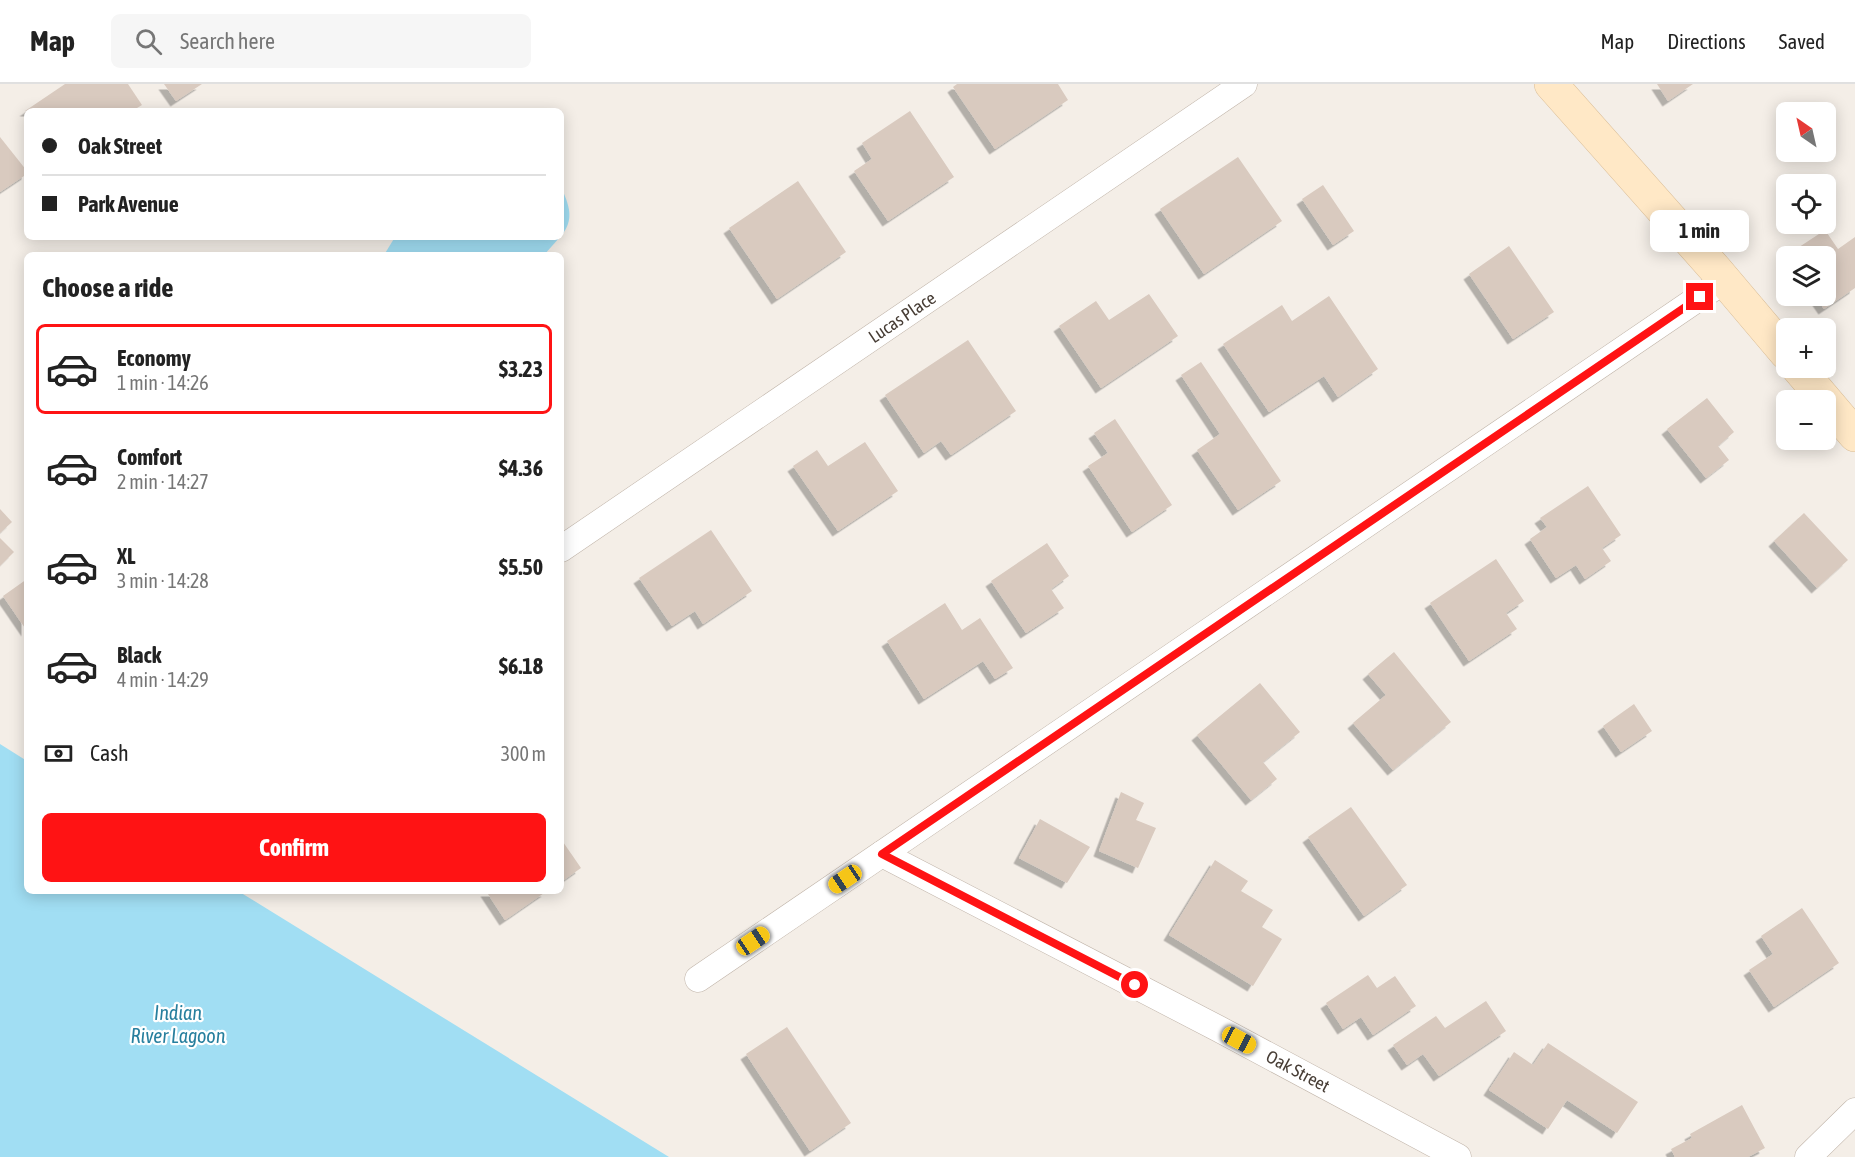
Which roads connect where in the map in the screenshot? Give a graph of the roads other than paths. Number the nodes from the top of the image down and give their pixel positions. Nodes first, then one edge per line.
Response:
1 (1244, 84) edge
2 (1551, 84) edge
3 (1725, 280) junction
4 (1776, 342) edge
5 (1807, 378) edge
6 (1855, 435) edge
7 (564, 547) edge
8 (882, 854) junction
9 (698, 979) dead end
10 (1855, 1111) edge
11 (1458, 1157) edge
12 (1808, 1157) edge

1 - 7 street, Lucas Place
2 - 3 street
3 - 4 street
3 - 8 street
5 - 6 street
8 - 9 street
8 - 11 street, Oak Street
10 - 12 street

